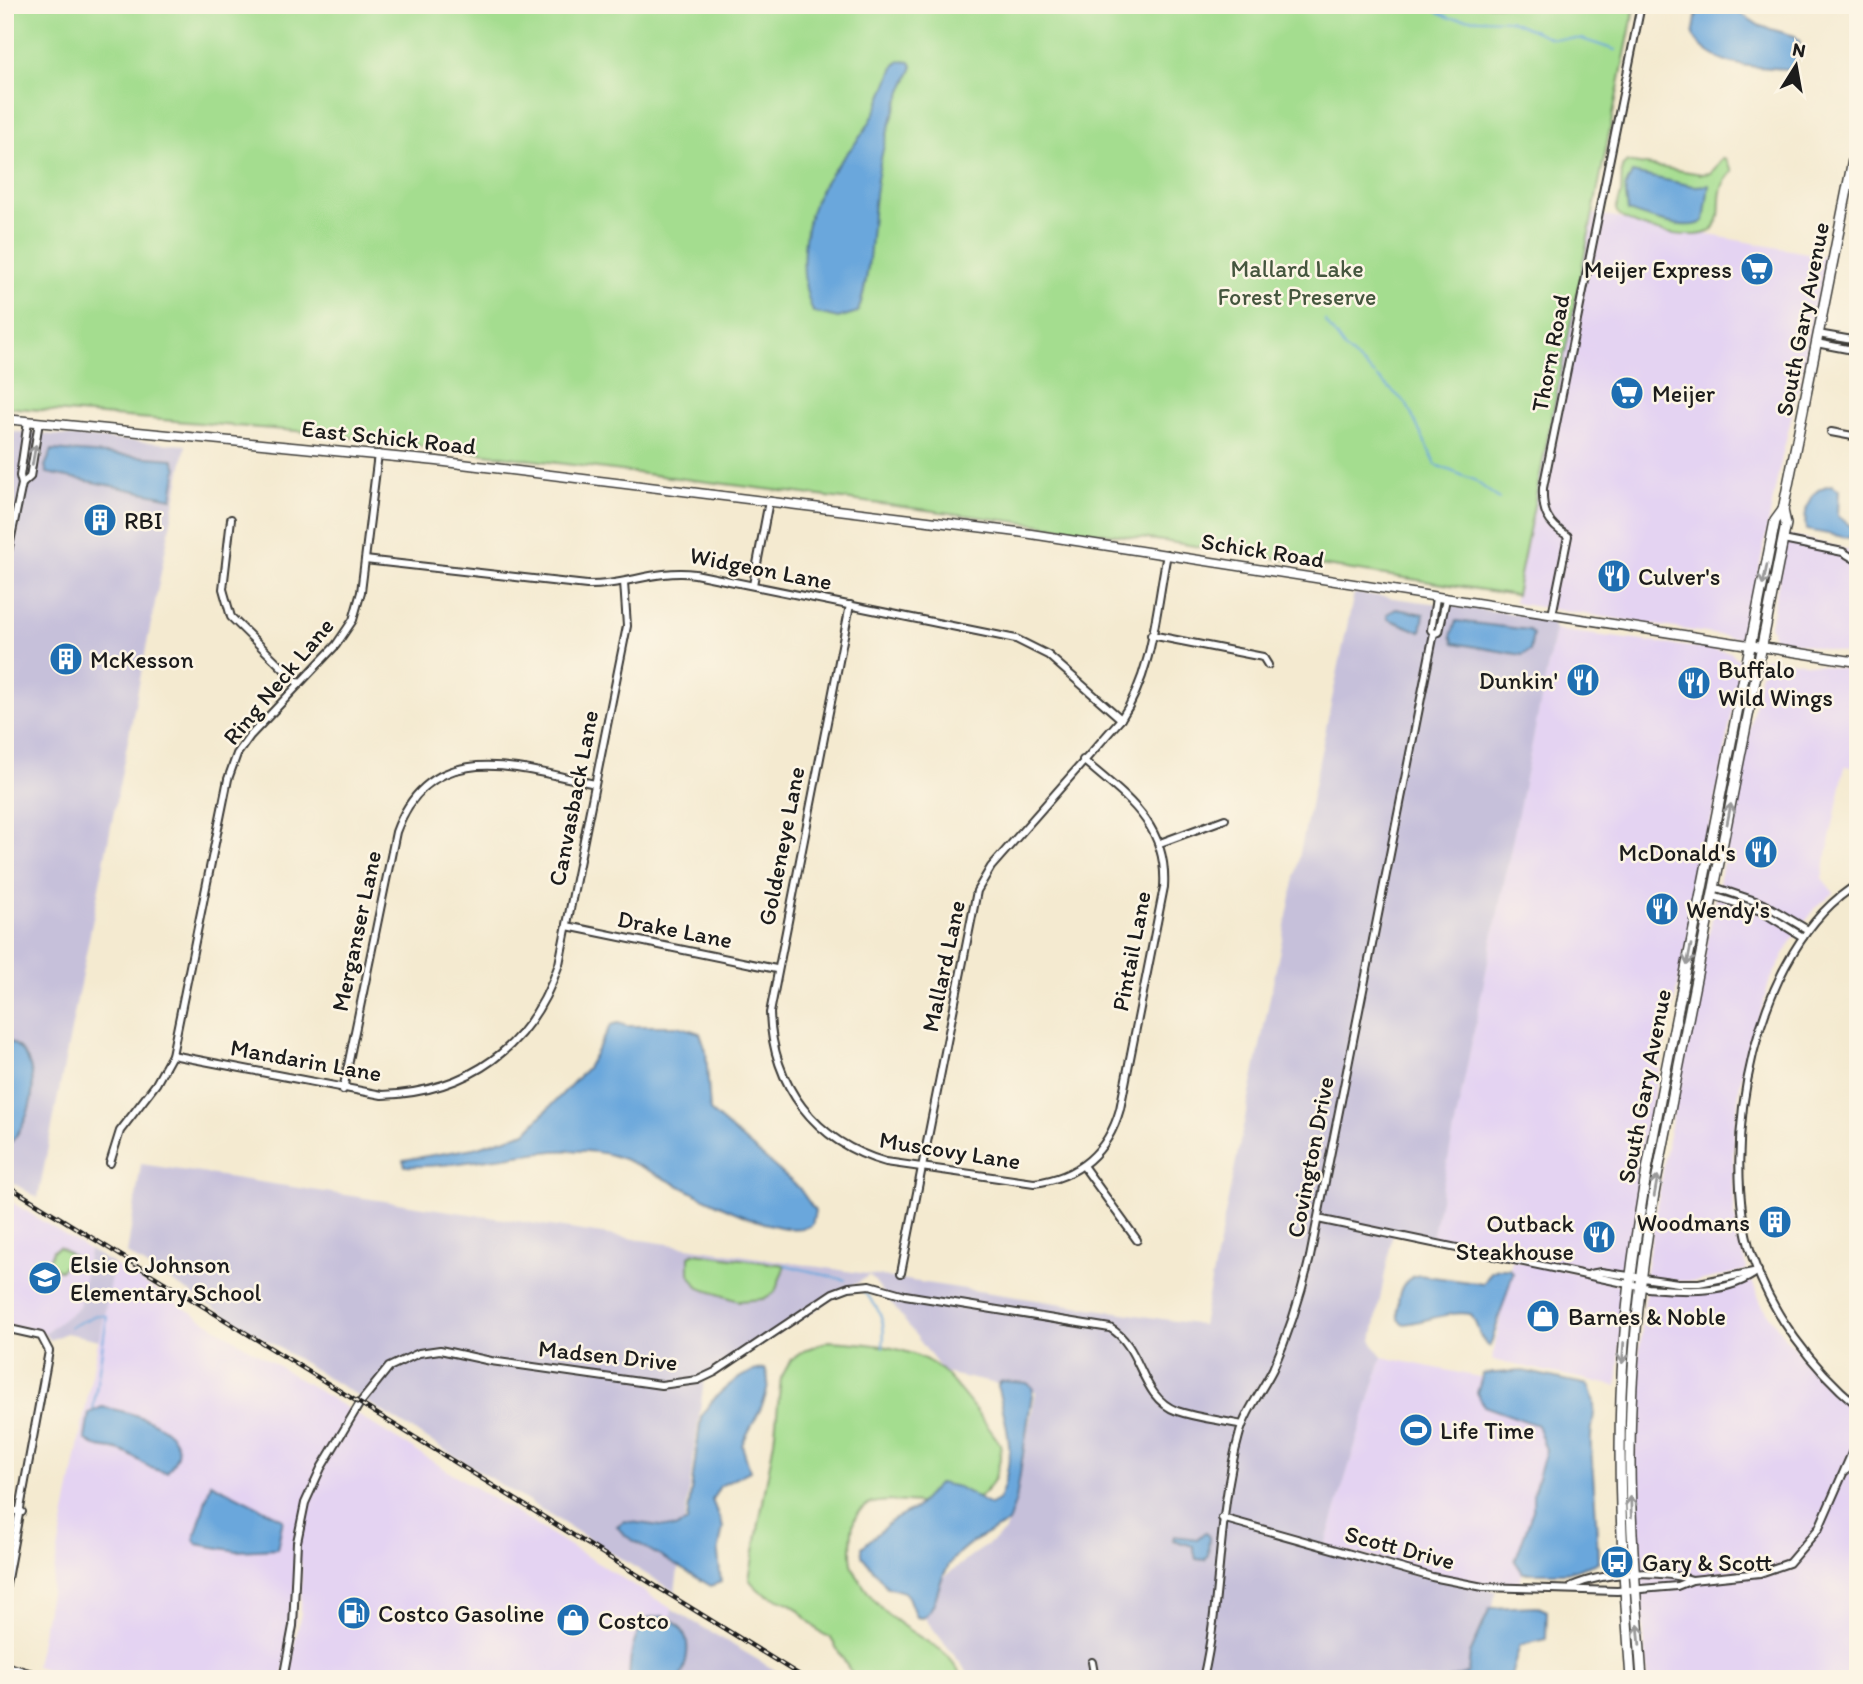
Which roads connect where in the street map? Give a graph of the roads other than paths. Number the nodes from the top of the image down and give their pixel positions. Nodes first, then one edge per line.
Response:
1 (1641, 5) edge
2 (1858, 135) edge
3 (1817, 339) junction
4 (1858, 341) edge
5 (1858, 351) edge
6 (5, 419) edge
7 (28, 421) junction
8 (39, 422) junction
9 (1831, 432) dead end
10 (1858, 437) edge
11 (378, 454) junction
12 (22, 484) junction
13 (769, 501) junction
14 (1783, 510) junction
15 (232, 519) dead end
16 (1783, 540) junction
17 (1167, 554) junction
18 (365, 560) junction
19 (1858, 561) edge
20 (5, 566) edge
21 (624, 582) junction
22 (753, 585) junction
23 (1436, 598) junction
24 (1446, 599) junction
25 (850, 605) junction
26 (1552, 615) junction
27 (1434, 633) junction
28 (1151, 635) junction
29 (1751, 646) junction
30 (1762, 648) junction
31 (1858, 662) edge
32 (1268, 665) dead end
33 (299, 684) junction
34 (1121, 719) junction
35 (1083, 760) junction
36 (595, 784) junction
37 (1225, 819) dead end
38 (1160, 843) junction
39 (1858, 884) edge
40 (1714, 891) junction
41 (567, 926) junction
42 (1808, 930) junction
43 (1803, 937) junction
44 (776, 969) junction
45 (534, 1017) joint
46 (172, 1055) junction
47 (343, 1090) junction
48 (790, 1093) joint
49 (110, 1163) dead end
50 (1084, 1167) junction
51 (922, 1168) junction
52 (1318, 1219) junction
53 (1137, 1240) dead end
54 (1758, 1271) junction
55 (901, 1273) dead end
56 (1630, 1281) junction
57 (1641, 1282) junction
58 (5, 1328) edge
59 (1858, 1406) edge
60 (1242, 1425) junction
61 (1858, 1439) edge
62 (1858, 1461) edge
63 (1845, 1471) junction
64 (5, 1509) edge
65 (22, 1512) junction
66 (1222, 1518) junction
67 (1623, 1576) junction
68 (1634, 1576) junction
69 (1692, 1580) junction
70 (1571, 1587) junction
71 (5, 1590) edge
72 (1624, 1590) junction
73 (1635, 1590) junction
74 (1092, 1662) dead end
75 (5, 1667) edge
76 (46, 1679) edge
77 (283, 1679) edge
78 (1095, 1679) edge
79 (1203, 1679) edge
80 (1631, 1679) edge
81 (1642, 1679) edge

1 - 26 street, Thorn Road
2 - 3 main road, South Gary Avenue
3 - 4 street
3 - 5 street
3 - 14 main road, South Gary Avenue
6 - 7 street, East Schick Road
7 - 8 street, East Schick Road
7 - 12 street
8 - 11 street, East Schick Road
12 -> 8 street
9 - 10 street
11 - 13 street, East Schick Road
11 - 18 street, Ring Neck Lane
12 - 20 street
13 - 17 street, Schick Road
13 - 22 street
14 - 16 main road, South Gary Avenue
14 -> 29 main road, South Gary Avenue
15 - 33 street
16 - 19 street
16 - 30 main road, South Gary Avenue
17 - 23 street, Schick Road
17 - 28 street, Mallard Lane
18 - 21 street, Widgeon Lane
18 - 33 street, Ring Neck Lane
21 - 22 street, Widgeon Lane
21 - 36 street, Canvasback Lane
22 - 25 street, Widgeon Lane
23 - 24 street, Schick Road
23 - 27 street, Covington Drive
24 - 26 street, Schick Road
24 - 27 street, Covington Drive
25 - 34 street, Widgeon Lane
25 - 44 street, Goldeneye Lane
26 - 29 street, Schick Road
27 - 52 street, Covington Drive
28 - 32 street
28 - 34 street, Mallard Lane
29 - 30 street, Schick Road
29 -> 56 main road, South Gary Avenue
30 - 31 street, Schick Road
40 -> 30 main road, South Gary Avenue
33 - 46 street, Ring Neck Lane
34 - 35 street, Mallard Lane
35 - 38 street, Pintail Lane
35 - 51 street, Mallard Lane
36 - 41 street, Canvasback Lane
36 - 47 street, Merganser Lane
37 - 38 street
38 - 50 street, Pintail Lane
39 - 42 street
40 - 42 street
40 - 43 street
57 -> 40 main road, South Gary Avenue
41 - 44 street, Drake Lane
41 - 45 street, Canvasback Lane
42 - 43 street
43 - 54 street
44 - 48 street, Goldeneye Lane
45 - 47 street, Mandarin Lane
46 - 47 street, Mandarin Lane
46 - 49 street, Ring Neck Lane
48 - 51 street, Muscovy Lane
50 - 51 street, Muscovy Lane
50 - 53 street
51 - 55 street, Mallard Lane
52 - 56 street
52 - 60 street, Covington Drive
54 - 57 street
54 - 59 street
56 - 57 street
56 -> 67 main road, South Gary Avenue
68 -> 57 main road, South Gary Avenue
58 - 65 street
60 - 66 street, Covington Drive
60 - 77 street, Madsen Drive
61 - 63 street, Scott Drive
62 - 63 street, Scott Drive
63 - 69 street, Scott Drive
64 - 65 street
65 - 71 street
66 - 70 street, Scott Drive
66 - 79 street, Covington Drive
67 - 68 street, Scott Drive
67 - 70 street, Scott Drive
67 - 72 main road, South Gary Avenue
68 - 69 street, Scott Drive
68 - 73 main road, South Gary Avenue
69 - 73 street, Scott Drive
70 - 72 street, Scott Drive
72 - 73 street, Scott Drive
72 - 80 main road, South Gary Avenue
81 -> 73 main road, South Gary Avenue
74 - 78 street
75 - 76 main road

